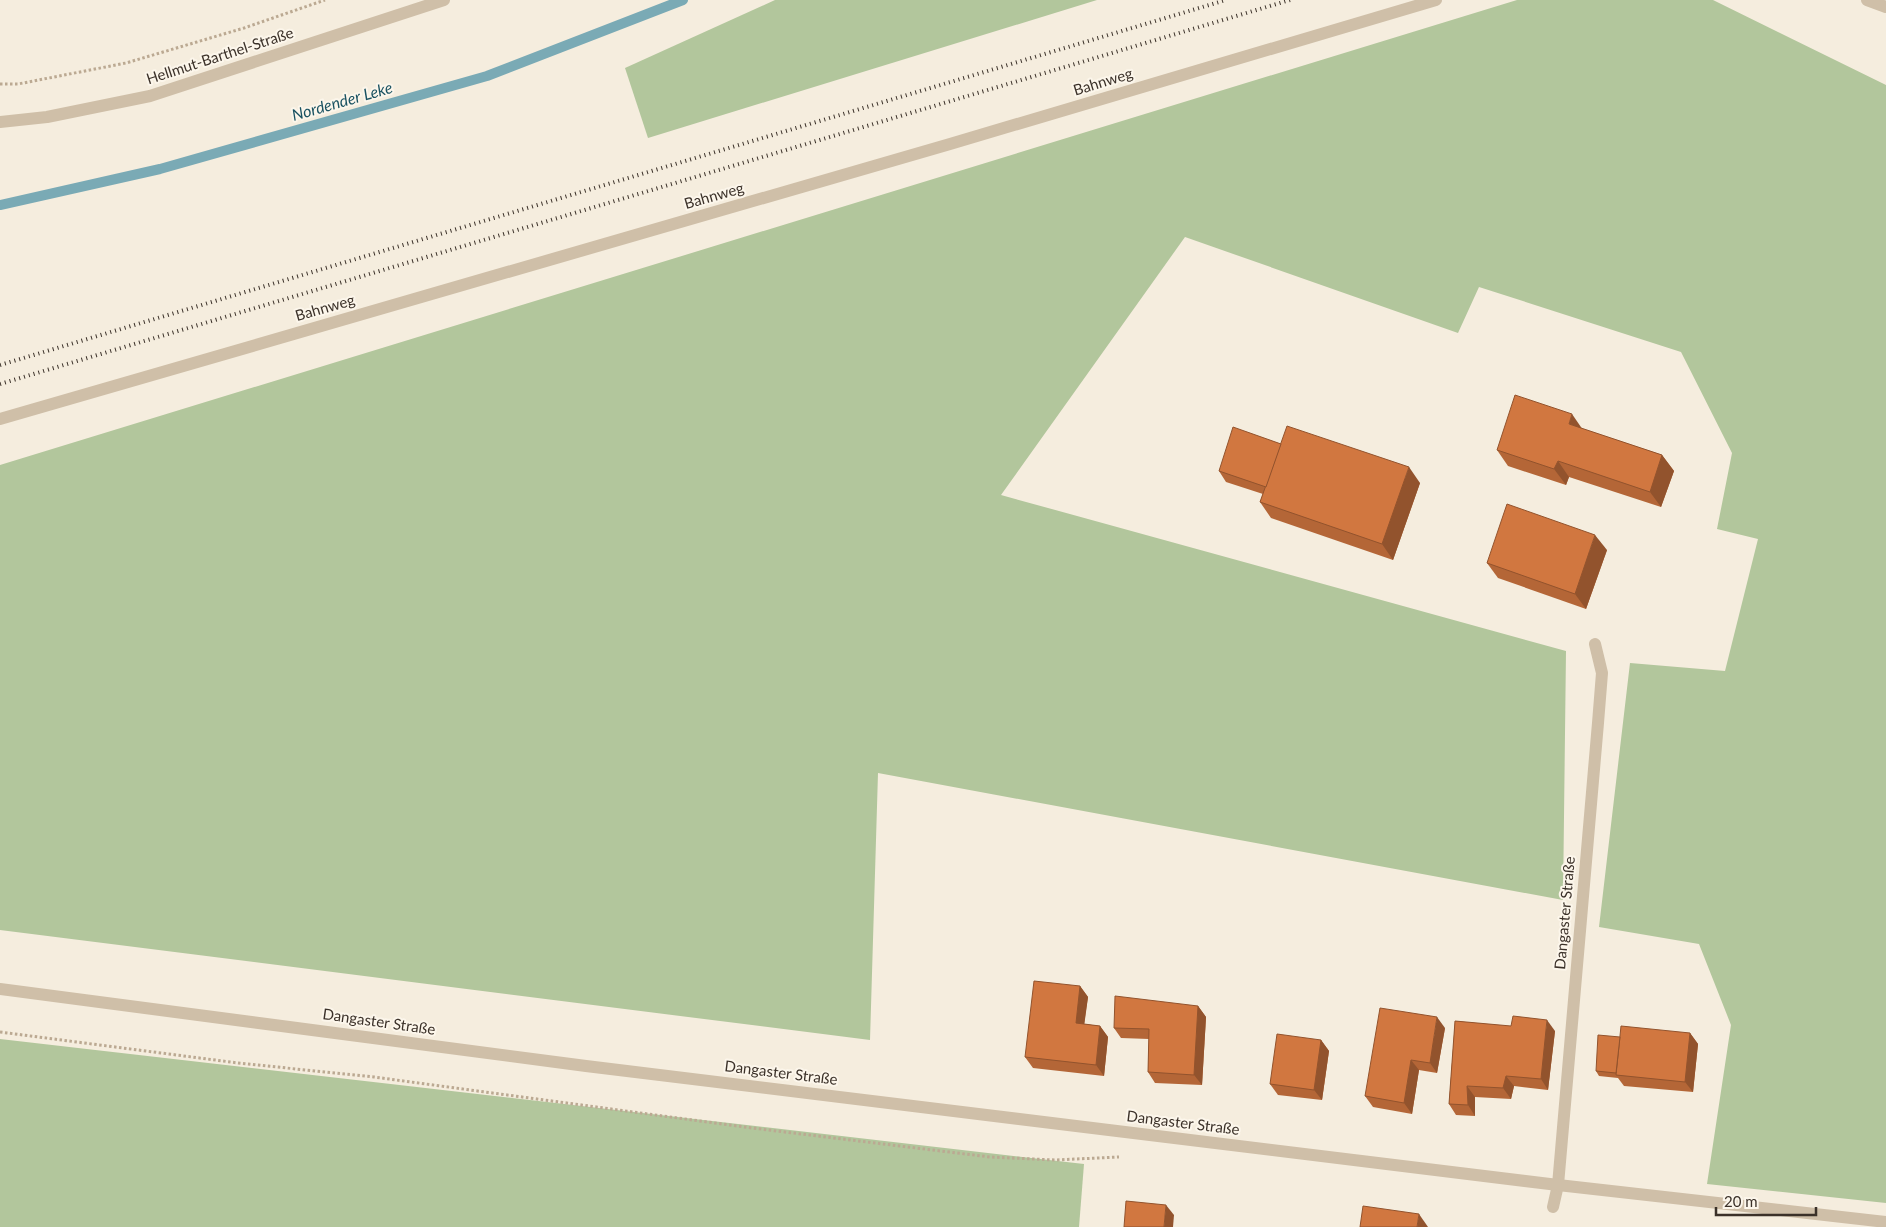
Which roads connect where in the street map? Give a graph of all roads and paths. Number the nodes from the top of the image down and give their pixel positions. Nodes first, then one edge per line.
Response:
1 (325, 0) edge
2 (444, 0) edge
3 (1436, 0) edge
4 (1868, 0) edge
5 (1886, 7) edge
6 (0, 84) edge
7 (0, 122) edge
8 (0, 420) edge
9 (1595, 644) dead end
10 (0, 989) edge
11 (0, 1032) edge
12 (1120, 1157) dead end
13 (1558, 1185) junction
14 (1553, 1207) dead end
15 (1886, 1222) edge

1 - 6 path
2 - 7 street, Hellmut-Barthel-Straße
3 - 8 street, Bahnweg
4 - 5 street
9 - 13 street, Dangaster Straße
10 - 13 street, Dangaster Straße
11 - 12 path
13 - 14 street, Dangaster Straße
13 - 15 street, Dangaster Straße

